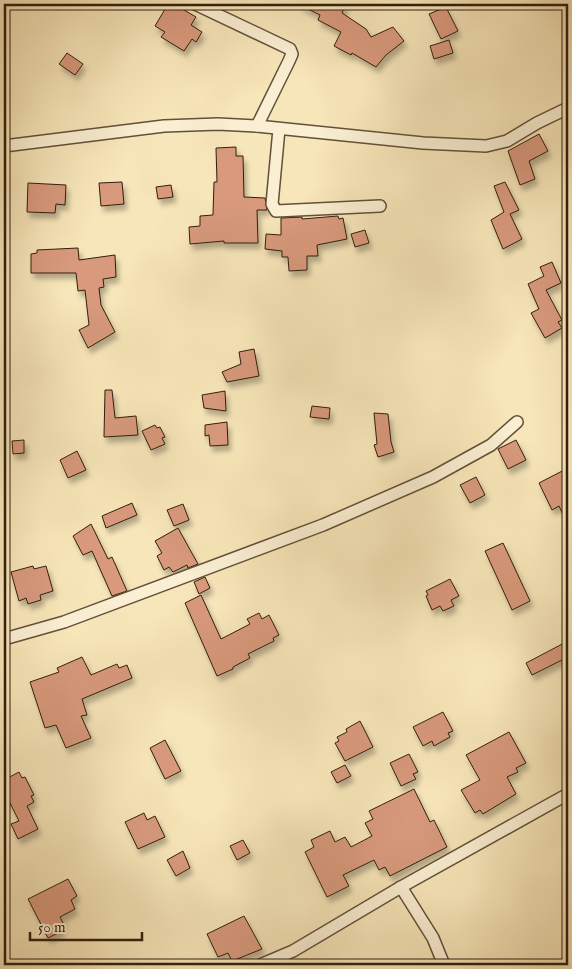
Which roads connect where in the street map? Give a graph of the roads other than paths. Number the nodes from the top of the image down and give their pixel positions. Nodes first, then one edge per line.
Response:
1 (195, 4) edge
2 (568, 108) edge
3 (257, 126) junction
4 (279, 129) junction
5 (4, 146) edge
6 (380, 206) dead end
7 (517, 422) dead end
8 (4, 639) edge
9 (568, 794) edge
10 (401, 887) junction
11 (260, 965) edge
12 (444, 965) edge

1 - 3 street
2 - 4 street
3 - 4 street
3 - 5 street
4 - 6 street
7 - 8 street
9 - 10 street
10 - 11 street
10 - 12 street

